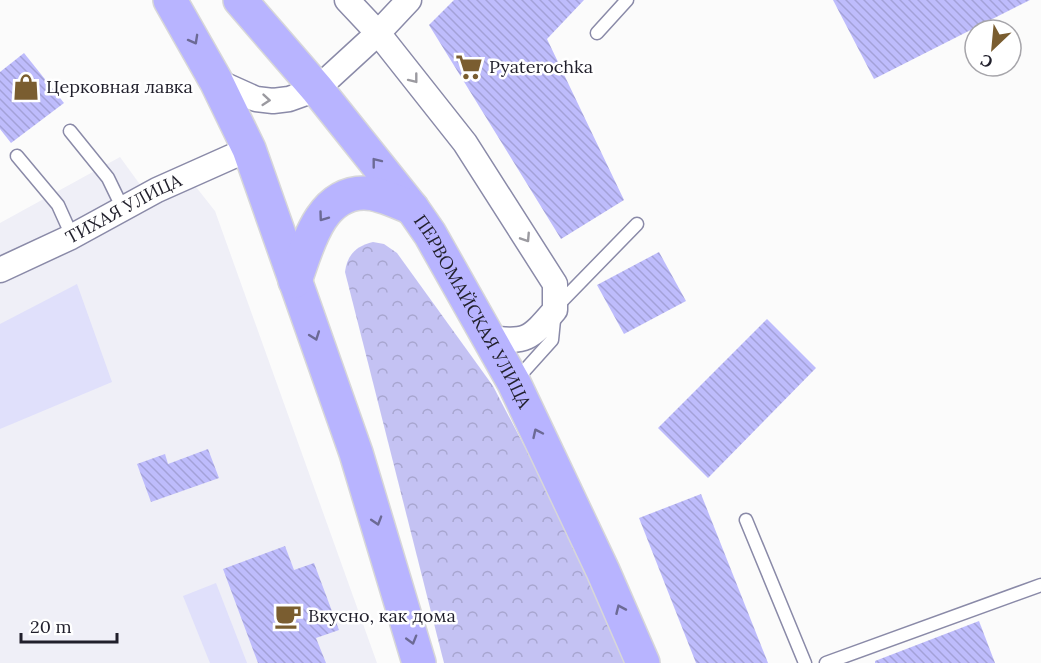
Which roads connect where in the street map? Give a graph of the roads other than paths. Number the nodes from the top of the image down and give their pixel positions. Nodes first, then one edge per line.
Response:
1 (170, 0) edge
2 (240, 0) edge
3 (347, 0) edge
4 (409, 0) edge
5 (627, 0) edge
6 (378, 33) junction
7 (597, 33) dead end
8 (216, 81) junction
9 (317, 89) junction
10 (70, 131) dead end
11 (249, 149) junction
12 (17, 156) dead end
13 (412, 208) junction
14 (123, 209) junction
15 (637, 224) dead end
16 (72, 236) junction
17 (0, 270) edge
18 (295, 281) junction
19 (555, 310) junction
20 (489, 338) junction
21 (514, 383) junction
22 (746, 520) dead end
23 (1041, 585) edge
24 (419, 663) edge
25 (643, 663) edge
26 (805, 663) edge
27 (826, 663) edge

1 -> 8 highway
2 - 9 highway, ПЕРВОМАЙСКАЯ УЛИЦА
3 - 6 street
4 - 6 street
5 - 7 lane
6 - 9 street
6 -> 19 street
8 -> 9 street
8 - 11 highway
13 -> 9 highway, ПЕРВОМАЙСКАЯ УЛИЦА
10 - 14 lane
11 - 14 street, ТИХАЯ УЛИЦА
11 - 18 highway
12 - 16 lane
13 -> 18 highway
13 - 20 highway, ПЕРВОМАЙСКАЯ УЛИЦА
14 - 16 street, ТИХАЯ УЛИЦА
15 - 19 lane
16 - 17 street, ТИХАЯ УЛИЦА
18 -> 24 highway
19 - 20 street
19 - 21 lane
20 - 21 highway, ПЕРВОМАЙСКАЯ УЛИЦА
25 -> 21 highway, ПЕРВОМАЙСКАЯ УЛИЦА
22 - 26 lane
23 - 27 lane

